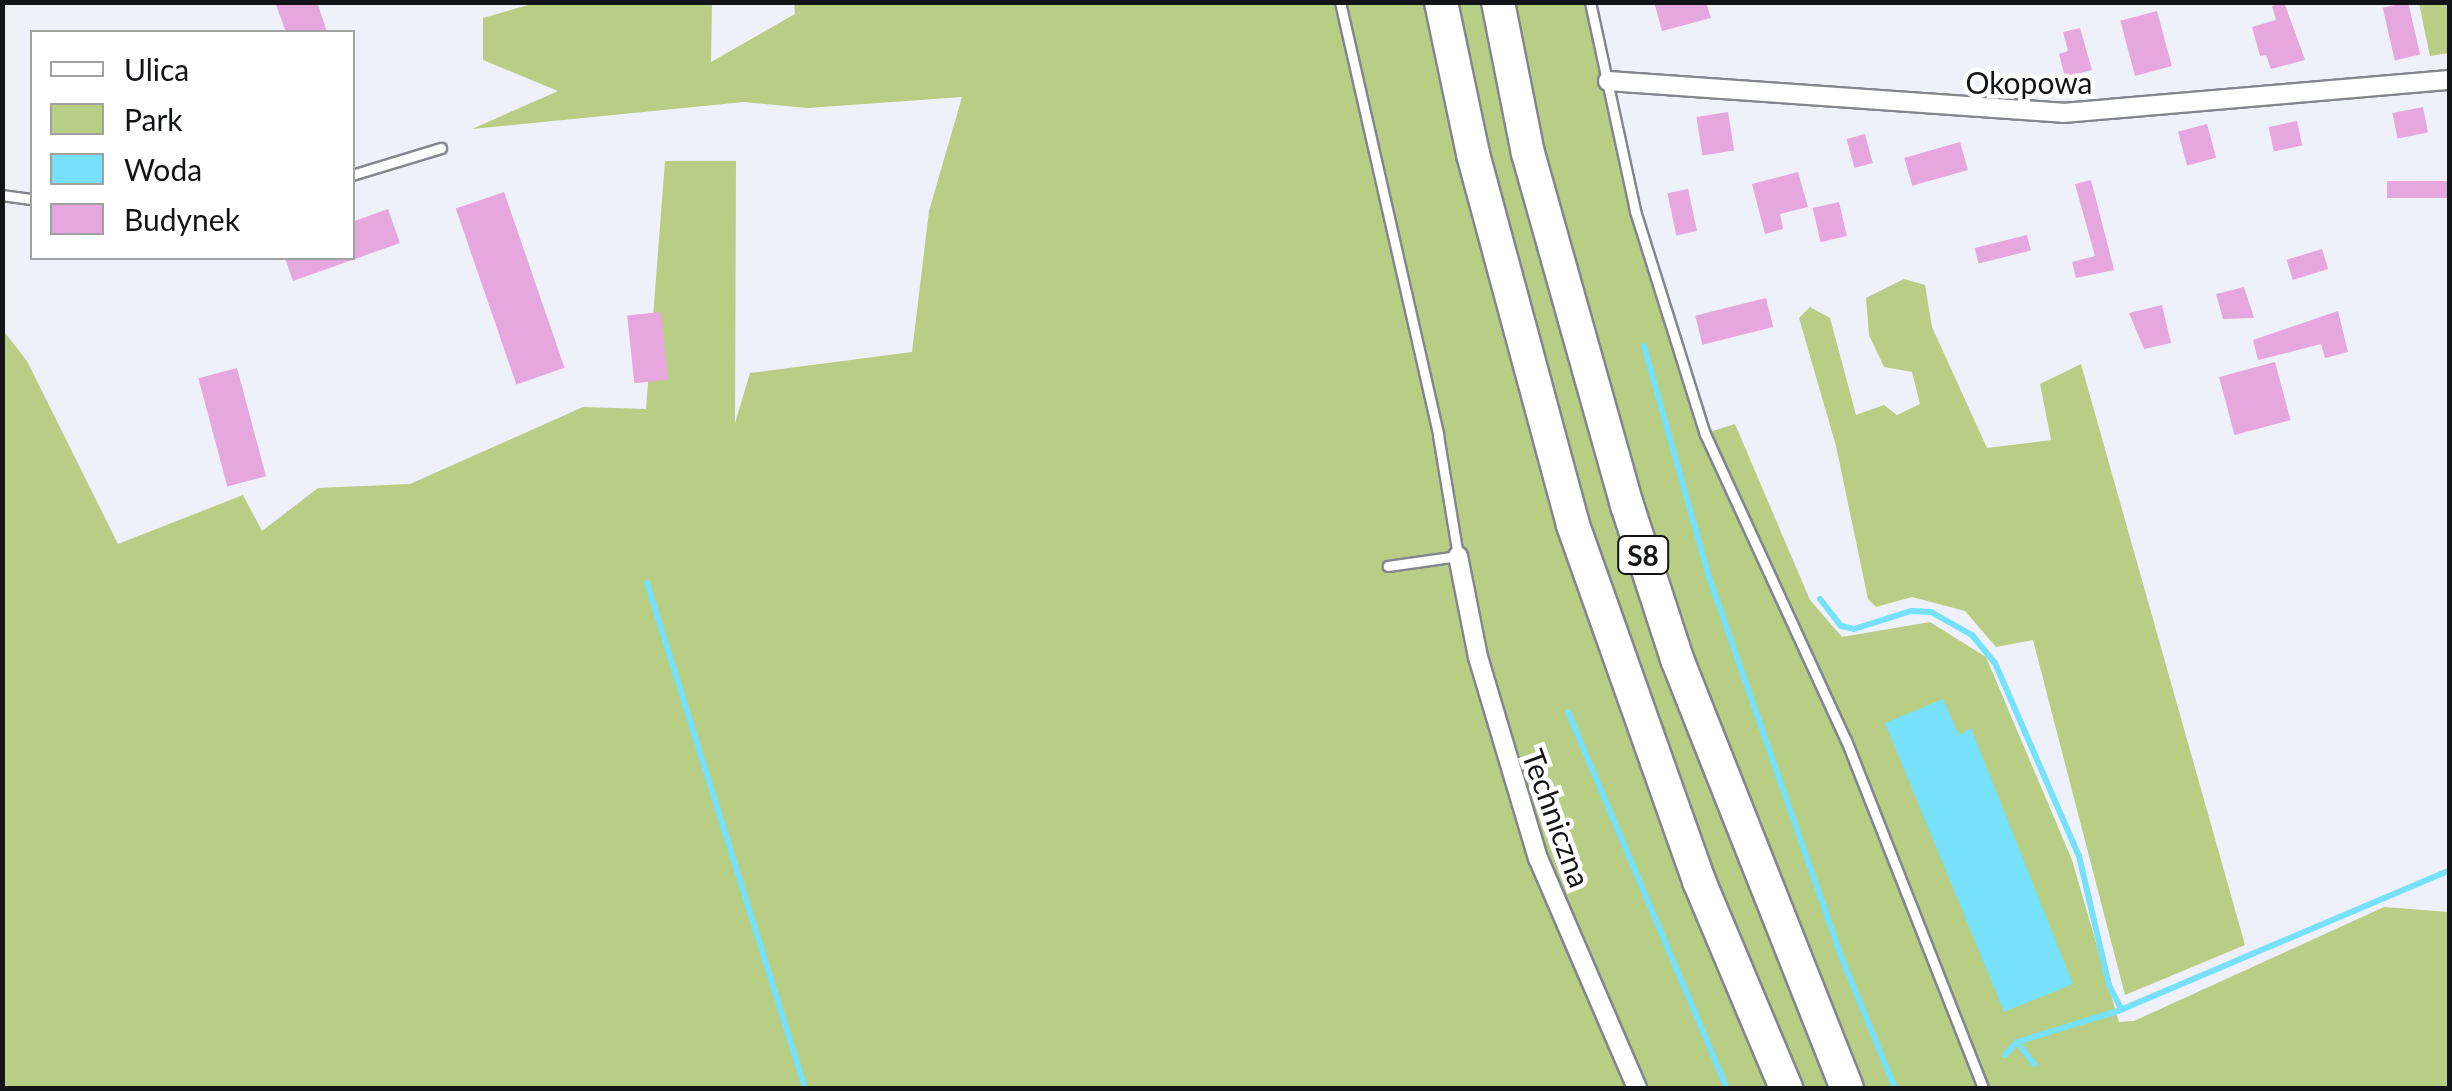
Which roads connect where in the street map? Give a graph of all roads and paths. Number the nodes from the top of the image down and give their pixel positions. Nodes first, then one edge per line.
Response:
1 (1340, 2) edge
2 (1442, 2) edge
3 (1498, 2) edge
4 (1590, 2) edge
5 (2450, 80) edge
6 (1608, 81) junction
7 (441, 148) dead end
8 (355, 174) edge
9 (2, 196) edge
10 (30, 199) edge
11 (1458, 556) junction
12 (1388, 566) dead end
13 (1783, 1084) edge
14 (1638, 1088) edge
15 (1848, 1088) edge
16 (1983, 1088) edge

1 - 11 lane
2 - 13 highway, S8
3 - 15 highway, S8
4 - 6 lane
5 - 6 street, Okopowa
6 - 16 lane
7 - 8 lane
9 - 10 lane
11 - 12 lane
11 - 14 street, Techniczna

